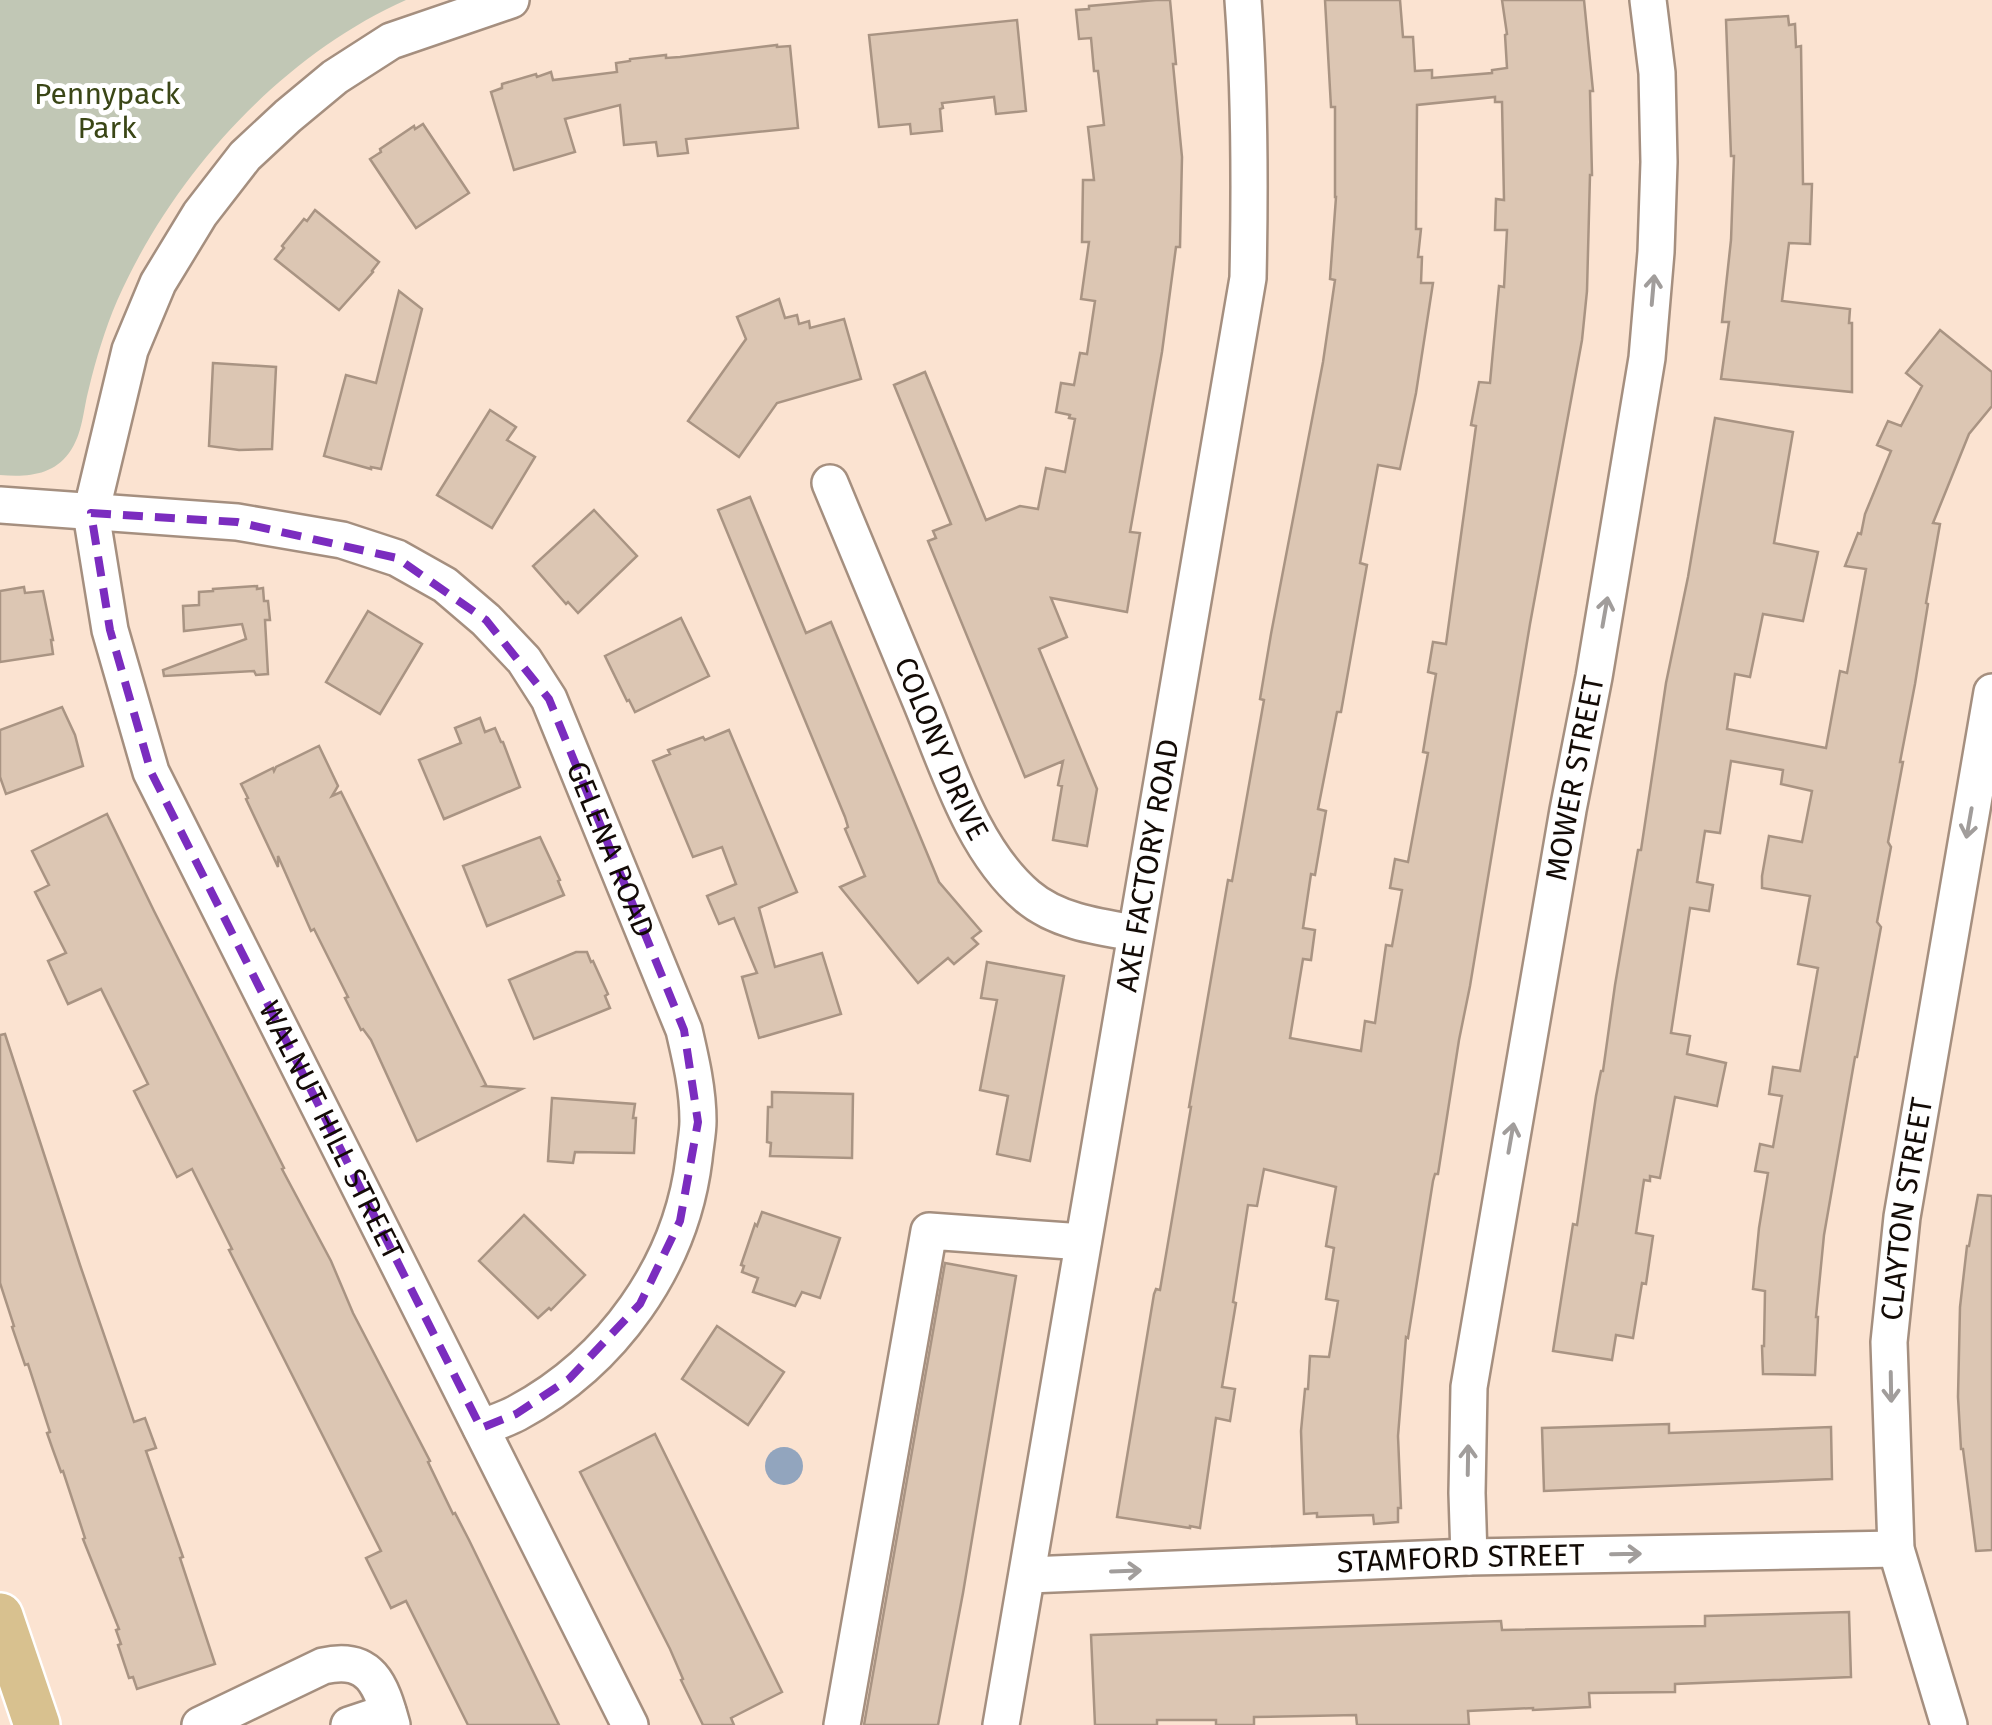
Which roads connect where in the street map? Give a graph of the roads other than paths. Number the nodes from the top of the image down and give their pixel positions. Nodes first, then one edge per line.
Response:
1 (512, 0) edge
2 (1243, 0) edge
3 (1648, 0) edge
4 (830, 482) dead end
5 (0, 505) edge
6 (91, 514) junction
7 (1992, 692) edge
8 (1135, 933) junction
9 (1084, 1242) junction
10 (482, 1428) junction
11 (1896, 1549) junction
12 (1469, 1557) junction
13 (1028, 1575) junction
14 (0, 1616) edge
15 (390, 1719) edge
16 (37, 1725) edge
17 (200, 1725) edge
18 (349, 1725) edge
19 (630, 1725) edge
20 (842, 1725) edge
21 (1001, 1725) edge
22 (1949, 1725) edge

1 - 6 street
2 - 8 street, AXE FACTORY ROAD
12 -> 3 street, MOWER STREET
4 - 8 street, COLONY DRIVE
5 - 6 street, GELENA ROAD
6 - 10 street, WALNUT HILL STREET
6 - 10 street, GELENA ROAD
7 -> 11 street, CLAYTON STREET
8 - 9 street, AXE FACTORY ROAD
9 - 13 street, AXE FACTORY ROAD
9 - 20 street
10 - 19 street, WALNUT HILL STREET
12 -> 11 street, STAMFORD STREET
11 - 22 street, CLAYTON STREET
13 -> 12 street, STAMFORD STREET
13 - 21 street, AXE FACTORY ROAD
14 - 16 main road
15 - 17 street
15 - 18 street

